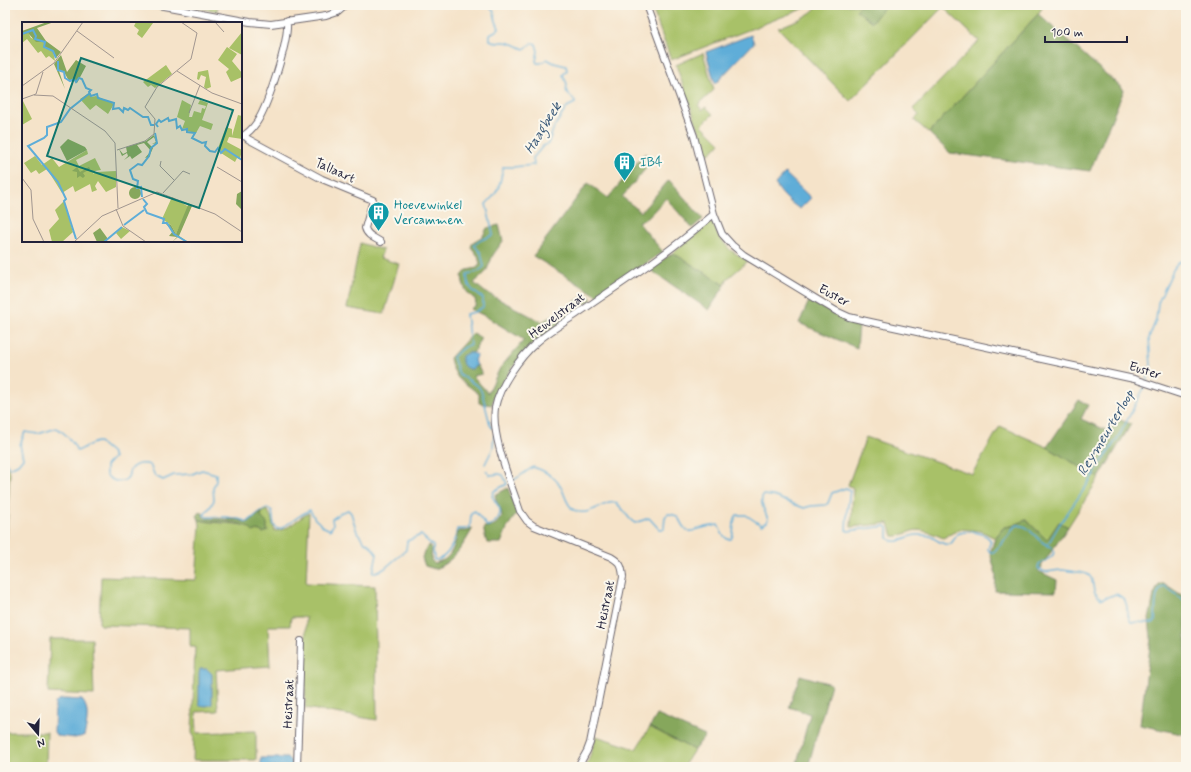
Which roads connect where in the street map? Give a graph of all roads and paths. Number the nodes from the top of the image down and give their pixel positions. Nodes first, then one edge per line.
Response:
1 (158, 5) edge
2 (346, 5) edge
3 (646, 5) edge
4 (286, 21) junction
5 (243, 136) edge
6 (714, 214) junction
7 (381, 242) dead end
8 (1186, 396) edge
9 (510, 482) joint
10 (301, 642) dead end
11 (297, 767) edge
12 (578, 767) edge

1 - 4 street
2 - 4 street
3 - 6 street, Euster
4 - 5 street, Tallaart
5 - 7 street, Tallaart
6 - 8 street, Euster
6 - 9 street, Heuvelstraat
9 - 12 street, Heistraat
10 - 11 street, Heistraat

